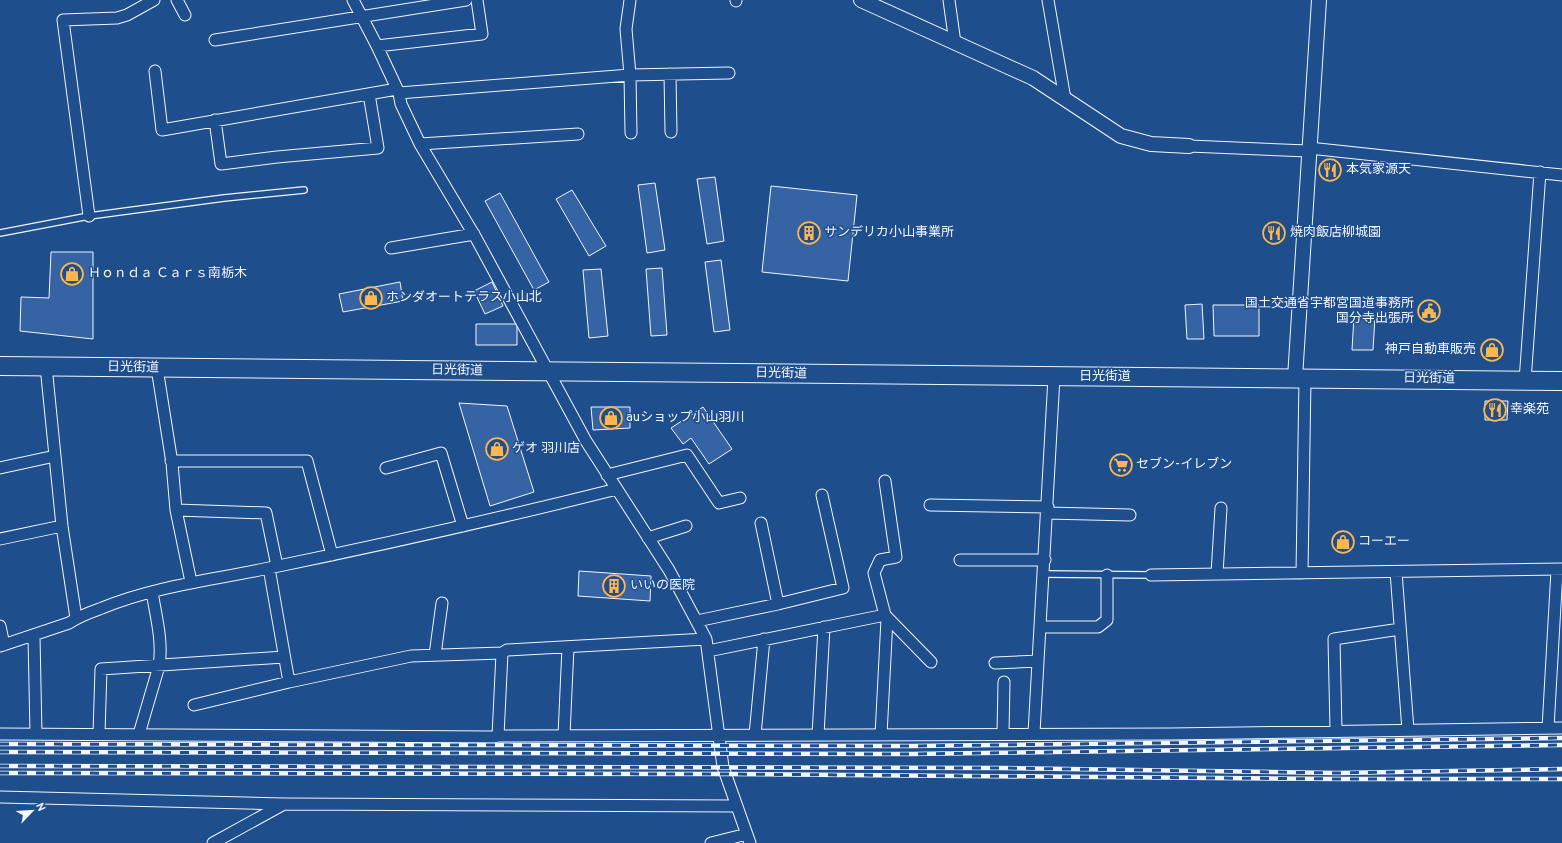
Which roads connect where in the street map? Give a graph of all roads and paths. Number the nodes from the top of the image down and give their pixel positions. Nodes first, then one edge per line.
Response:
1 (154, 0) edge
2 (176, 0) edge
3 (352, 0) edge
4 (466, 0) edge
5 (477, 0) edge
6 (630, 0) edge
7 (861, 0) edge
8 (949, 0) edge
9 (1048, 0) edge
10 (1319, 0) edge
11 (185, 15) dead end
12 (362, 17) junction
13 (215, 40) dead end
14 (956, 43) junction
15 (377, 46) junction
16 (155, 71) dead end
17 (729, 73) dead end
18 (670, 74) junction
19 (630, 75) junction
20 (398, 91) junction
21 (369, 94) junction
22 (1065, 99) junction
23 (215, 120) junction
24 (671, 132) dead end
25 (631, 133) dead end
26 (578, 134) dead end
27 (420, 144) junction
28 (1189, 146) joint
29 (1308, 150) junction
30 (1540, 172) junction
31 (1562, 175) edge
32 (304, 190) dead end
33 (89, 216) junction
34 (0, 233) edge
35 (474, 234) junction
36 (391, 248) dead end
37 (0, 366) edge
38 (46, 366) junction
39 (157, 368) junction
40 (549, 372) junction
41 (1054, 377) junction
42 (1300, 378) junction
43 (1525, 381) junction
44 (1562, 381) edge
45 (54, 456) junction
46 (171, 461) junction
47 (0, 468) edge
48 (386, 468) dead end
49 (607, 475) junction
50 (885, 481) dead end
51 (617, 489) junction
52 (822, 495) dead end
53 (740, 498) dead end
54 (930, 506) dead end
55 (1221, 508) dead end
56 (176, 510) junction
57 (1047, 510) junction
58 (1130, 515) dead end
59 (761, 523) dead end
60 (62, 526) junction
61 (463, 526) junction
62 (686, 526) dead end
63 (648, 538) junction
64 (0, 539) edge
65 (332, 555) junction
66 (960, 560) dead end
67 (1045, 560) junction
68 (273, 567) junction
69 (1559, 570) edge
70 (1396, 572) junction
71 (1302, 573) junction
72 (1044, 574) junction
73 (1217, 574) junction
74 (1107, 575) junction
75 (1151, 575) joint
76 (191, 582) junction
77 (152, 592) junction
78 (442, 603) dead end
79 (778, 604) junction
80 (886, 617) junction
81 (76, 618) junction
82 (697, 621) junction
83 (0, 626) edge
84 (824, 627) junction
85 (1040, 627) junction
86 (1400, 629) junction
87 (34, 636) junction
88 (706, 639) junction
89 (764, 639) junction
90 (2, 646) edge
91 (568, 647) junction
92 (708, 651) junction
93 (502, 653) junction
94 (435, 655) junction
95 (284, 657) junction
96 (1038, 661) junction
97 (931, 662) dead end
98 (995, 663) dead end
99 (159, 666) junction
100 (289, 682) junction
101 (1004, 682) dead end
102 (194, 705) dead end
103 (1548, 728) junction
104 (1562, 728) edge
105 (1336, 730) junction
106 (1408, 730) junction
107 (1003, 733) junction
108 (1034, 733) junction
109 (0, 734) edge
110 (36, 734) junction
111 (100, 734) junction
112 (139, 734) junction
113 (564, 735) junction
114 (718, 735) junction
115 (755, 735) junction
116 (818, 735) junction
117 (881, 735) junction
118 (498, 736) junction
119 (0, 797) edge
120 (284, 804) junction
121 (736, 806) junction
122 (749, 839) edge
123 (213, 843) edge
124 (711, 843) edge

1 - 33 street
2 - 11 street
3 - 12 street
4 - 12 street
5 - 15 street
6 - 19 street
7 - 14 street
8 - 14 street
9 - 22 street
10 - 29 street
12 - 13 street
12 - 15 street
14 - 22 street
15 - 20 street
16 - 23 street
17 - 18 street
18 - 19 street
18 - 24 street
19 - 20 street
19 - 25 street
20 - 21 street
20 - 27 street
21 - 23 street
21 - 23 street
22 - 28 street
26 - 27 street
27 - 35 street
28 - 29 street
29 - 30 street
29 - 42 street
30 - 31 street
30 - 43 street
32 - 33 lane
33 - 34 lane
35 - 36 street
35 - 40 street
37 - 38 highway, 日光街道
38 - 39 highway, 日光街道
38 - 45 street
39 - 40 highway, 日光街道
39 - 46 street
40 - 41 highway, 日光街道
40 - 49 street
41 - 42 highway, 日光街道
41 - 57 street
42 - 43 highway, 日光街道
42 - 71 street
43 - 44 highway, 日光街道
45 - 47 street
45 - 60 street
46 - 56 street
46 - 65 street
48 - 61 street
49 - 51 street
49 - 53 street
50 - 80 street
51 - 61 street
51 - 63 street
52 - 79 street
54 - 57 street
55 - 73 street
56 - 68 street
56 - 76 street
57 - 58 street
57 - 67 street
59 - 79 street
60 - 64 street
60 - 81 street
61 - 65 street
62 - 63 street
63 - 82 street
65 - 68 street
66 - 67 street
67 - 72 street
68 - 76 street
68 - 95 street
69 - 70 street
69 - 103 street
70 - 71 street
70 - 86 street
71 - 73 street
72 - 74 lane
72 - 85 street
73 - 75 street
74 - 75 lane
74 - 85 street
76 - 77 street
77 - 81 street
77 - 99 street
78 - 94 street
79 - 82 street
80 - 84 street
80 - 97 street
80 - 117 street
81 - 87 street
82 - 88 street
83 - 90 street
84 - 89 street
84 - 116 street
85 - 96 street
86 - 105 street
86 - 106 street
87 - 90 street
87 - 110 street
88 - 91 street
88 - 92 street
89 - 92 street
89 - 115 street
91 - 93 street
91 - 113 street
92 - 114 street
93 - 94 street
93 - 118 street
94 - 100 street
95 - 99 street
95 - 100 street
96 - 98 street
96 - 108 street
99 - 111 street
99 - 112 street
100 - 102 street
101 - 107 street
103 - 104 street
103 - 106 street
105 - 106 street
105 - 108 street
107 - 108 street
107 - 117 street
109 - 110 street
110 - 111 street
111 - 112 street
112 - 118 street
113 - 114 street
113 - 118 street
114 - 115 street
114 - 121 street
115 - 116 street
116 - 117 street
119 - 120 street
120 - 121 street
120 - 123 street
121 - 122 street
122 - 124 street

